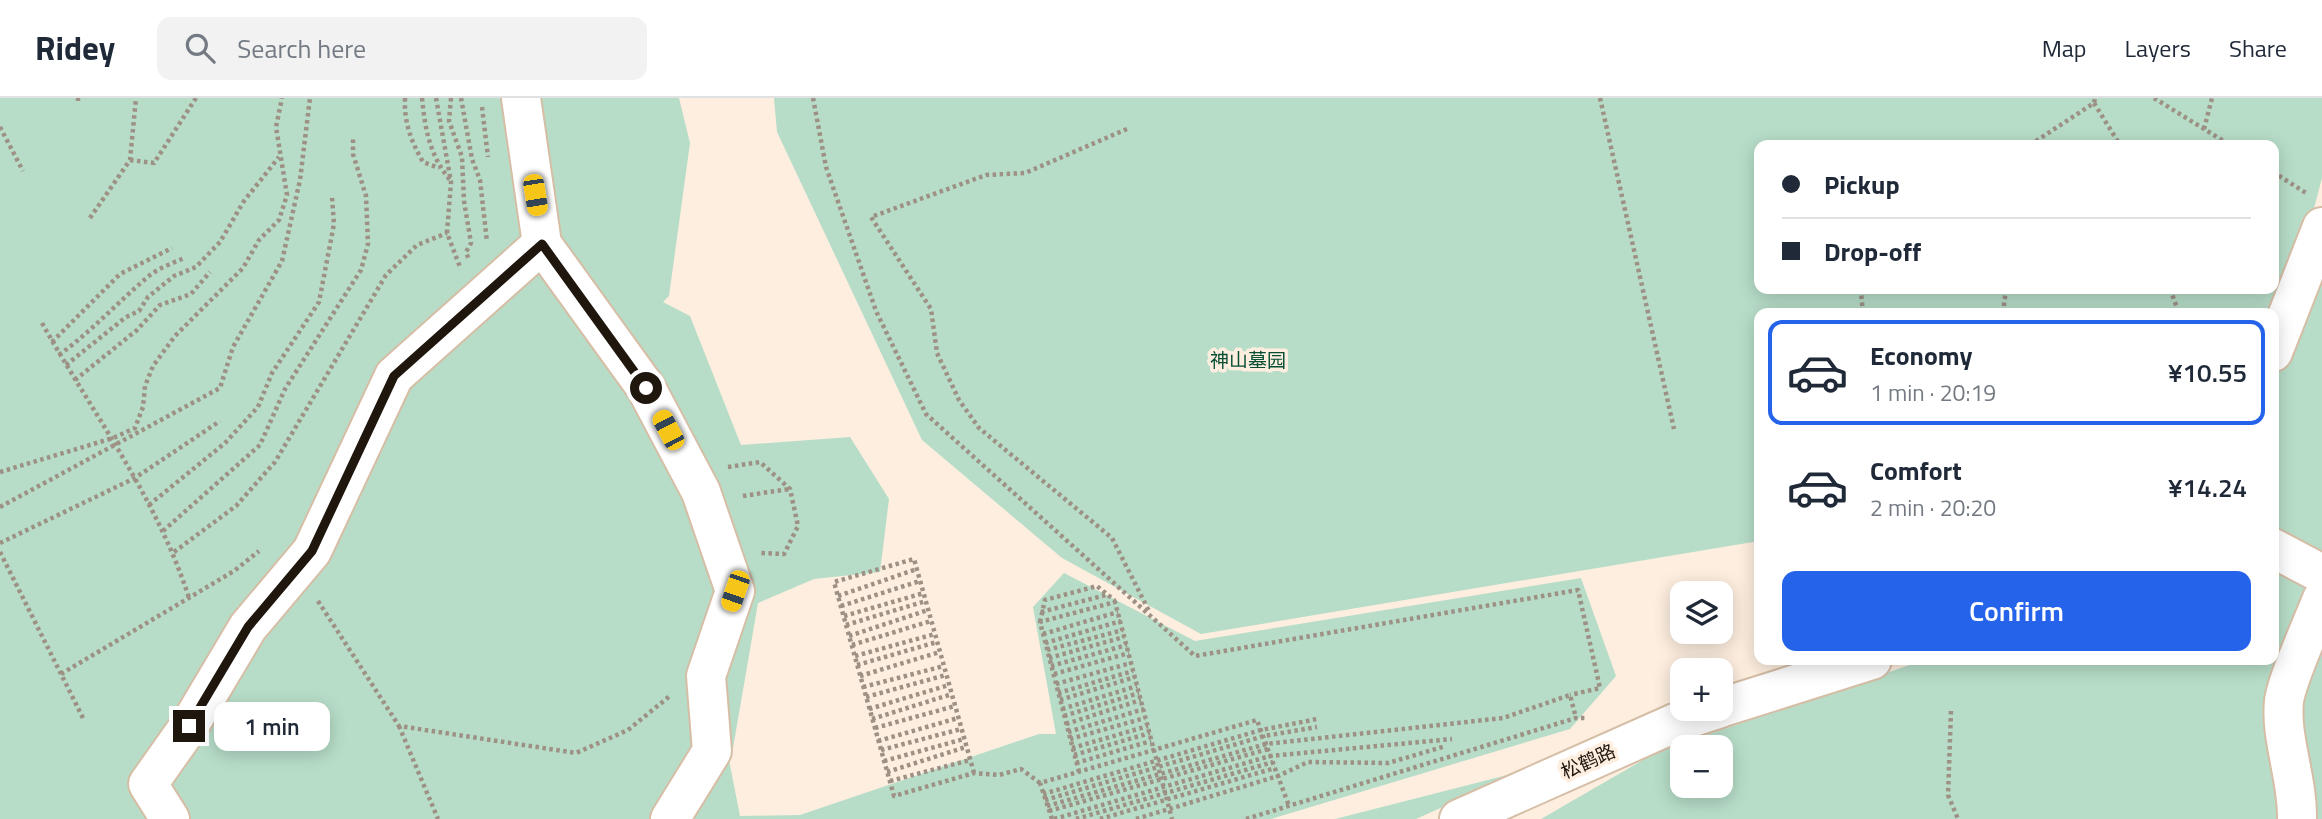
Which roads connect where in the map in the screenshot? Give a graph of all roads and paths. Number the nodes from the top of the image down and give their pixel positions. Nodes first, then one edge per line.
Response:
1 (136, 98) edge
2 (196, 98) edge
3 (282, 98) edge
4 (310, 98) edge
5 (405, 98) edge
6 (422, 98) edge
7 (436, 98) edge
8 (450, 98) edge
9 (461, 98) edge
10 (521, 98) edge
11 (813, 98) edge
12 (1600, 98) edge
13 (2154, 98) edge
14 (2212, 98) edge
15 (2094, 100) edge
16 (0, 127) edge
17 (1127, 129) dead end
18 (2204, 129) junction
19 (353, 137) dead end
20 (2037, 140) edge
21 (2117, 140) edge
22 (2222, 140) edge
23 (280, 156) junction
24 (130, 160) junction
25 (439, 167) junction
26 (23, 172) dead end
27 (2279, 177) edge
28 (451, 182) junction
29 (332, 197) dead end
30 (2317, 212) edge
31 (90, 218) dead end
32 (447, 233) junction
33 (542, 244) junction
34 (172, 248) dead end
35 (184, 258) dead end
36 (210, 272) dead end
37 (484, 296) junction
38 (42, 323) dead end
39 (2279, 333) edge
40 (52, 342) junction
41 (60, 355) junction
42 (66, 365) junction
43 (75, 380) junction
44 (220, 421) dead end
45 (1674, 429) dead end
46 (113, 438) junction
47 (117, 444) junction
48 (0, 472) edge
49 (135, 478) junction
50 (790, 489) junction
51 (703, 498) junction
52 (149, 505) junction
53 (0, 507) edge
54 (163, 531) junction
55 (0, 543) edge
56 (263, 548) dead end
57 (2279, 551) edge
58 (0, 552) edge
59 (174, 552) junction
60 (722, 552) junction
61 (297, 569) junction
62 (917, 569) junction
63 (2322, 574) edge
64 (920, 581) junction
65 (924, 593) junction
66 (1107, 594) junction
67 (838, 596) junction
68 (189, 598) junction
69 (2322, 599) edge
70 (926, 601) junction
71 (1115, 602) junction
72 (841, 606) junction
73 (929, 610) junction
74 (1041, 612) junction
75 (1118, 612) junction
76 (844, 616) junction
77 (1153, 618) junction
78 (931, 621) junction
79 (1121, 621) junction
80 (1040, 622) junction
81 (846, 625) junction
82 (1123, 629) junction
83 (935, 634) junction
84 (1043, 634) junction
85 (849, 636) junction
86 (1124, 637) junction
87 (937, 642) junction
88 (1045, 643) junction
89 (852, 645) junction
90 (1126, 645) junction
91 (1047, 650) junction
92 (940, 652) junction
93 (1129, 653) junction
94 (854, 656) junction
95 (1049, 658) junction
96 (1131, 663) junction
97 (857, 665) junction
98 (1856, 665) edge
99 (944, 666) junction
100 (1051, 666) junction
101 (1133, 671) junction
102 (61, 674) junction
103 (1054, 674) junction
104 (946, 675) junction
105 (860, 676) junction
106 (1135, 677) junction
107 (1056, 684) junction
108 (949, 685) junction
109 (1137, 685) junction
110 (682, 686) dead end
111 (863, 687) junction
112 (1058, 693) junction
113 (1139, 693) junction
114 (952, 694) junction
115 (1570, 695) junction
116 (866, 697) junction
117 (1060, 700) junction
118 (1141, 700) junction
119 (1733, 704) edge
120 (955, 706) junction
121 (869, 709) junction
122 (1062, 709) junction
123 (1144, 709) junction
124 (1951, 711) dead end
125 (1064, 716) junction
126 (958, 718) junction
127 (1146, 718) junction
128 (1576, 718) junction
129 (872, 719) junction
130 (1317, 719) dead end
131 (1600, 719) dead end
132 (84, 720) dead end
133 (1681, 721) edge
134 (1066, 724) junction
135 (399, 726) junction
136 (1148, 726) junction
137 (1317, 727) dead end
138 (875, 728) junction
139 (961, 729) junction
140 (1261, 730) junction
141 (1068, 732) junction
142 (1150, 733) junction
143 (1264, 736) junction
144 (964, 739) junction
145 (1070, 739) junction
146 (1452, 739) dead end
147 (878, 741) junction
148 (1152, 741) junction
149 (1267, 746) junction
150 (1446, 746) dead end
151 (966, 747) junction
152 (1072, 748) junction
153 (881, 750) junction
154 (1154, 750) junction
155 (1074, 755) junction
156 (1270, 755) junction
157 (970, 760) junction
158 (884, 761) junction
159 (1157, 761) junction
160 (1076, 764) junction
161 (1274, 765) junction
162 (1158, 767) junction
163 (887, 772) junction
164 (1079, 772) junction
165 (974, 773) junction
166 (1161, 776) junction
167 (1278, 776) junction
168 (890, 781) junction
169 (1040, 783) junction
170 (1164, 790) junction
171 (1167, 800) junction
172 (1046, 803) junction
173 (1289, 806) junction
174 (1169, 809) junction
175 (170, 819) edge
176 (439, 819) edge
177 (670, 819) edge
178 (1053, 819) edge
179 (1076, 819) edge
180 (1100, 819) edge
181 (1136, 819) edge
182 (1172, 819) edge
183 (1246, 819) edge
184 (1459, 819) edge
185 (1958, 819) edge
186 (2297, 819) edge

1 - 24 path
2 - 24 path
3 - 23 path
4 - 47 path
5 - 25 path
6 - 25 path
7 - 28 path
8 - 37 path
9 - 37 path
10 - 33 street
11 - 77 path
12 - 45 path
13 - 18 path
14 - 18 path
15 - 20 path
15 - 21 path
16 - 26 path
17 - 77 path
18 - 22 path
19 - 54 path
23 - 42 path
23 - 46 path
24 - 31 path
25 - 28 path
27 - 30 path
28 - 32 path
29 - 52 path
30 - 39 street
32 - 37 path
32 - 59 path
33 - 37 street
33 - 51 street
34 - 40 path
35 - 41 path
36 - 43 path
37 - 61 street
38 - 40 path
40 - 41 path
41 - 42 path
42 - 43 path
43 - 46 path
44 - 49 path
46 - 47 path
46 - 48 path
47 - 49 path
47 - 53 path
49 - 52 path
49 - 55 path
50 - 51 path
50 - 51 path
50 - 60 path
51 - 60 street
52 - 54 path
54 - 59 path
56 - 68 path
57 - 63 street
58 - 102 path
59 - 68 path
60 - 177 street
61 - 135 path
61 - 175 street
62 - 64 path
62 - 67 path
62 - 67 path
64 - 65 path
64 - 72 path
65 - 70 path
65 - 76 path
66 - 71 path
66 - 74 path
66 - 74 path
67 - 72 path
68 - 102 path
69 - 186 street
70 - 73 path
70 - 81 path
71 - 75 path
71 - 80 path
72 - 76 path
73 - 78 path
73 - 85 path
74 - 80 path
75 - 79 path
75 - 84 path
76 - 81 path
77 - 115 path
78 - 83 path
78 - 89 path
79 - 82 path
79 - 88 path
80 - 84 path
81 - 85 path
82 - 86 path
82 - 91 path
83 - 87 path
83 - 94 path
84 - 88 path
85 - 89 path
86 - 90 path
86 - 95 path
87 - 92 path
87 - 97 path
88 - 91 path
89 - 94 path
90 - 93 path
90 - 100 path
91 - 95 path
92 - 99 path
92 - 105 path
93 - 96 path
93 - 103 path
94 - 97 path
95 - 100 path
96 - 101 path
96 - 107 path
97 - 105 path
98 - 119 street, 松鹤路
99 - 104 path
99 - 111 path
100 - 103 path
101 - 106 path
101 - 112 path
102 - 132 path
103 - 107 path
104 - 108 path
104 - 116 path
105 - 111 path
106 - 109 path
106 - 117 path
107 - 112 path
108 - 114 path
108 - 121 path
109 - 113 path
109 - 122 path
110 - 135 path
111 - 116 path
112 - 117 path
113 - 118 path
113 - 125 path
114 - 120 path
114 - 129 path
115 - 128 path
115 - 149 path
116 - 121 path
117 - 122 path
118 - 123 path
118 - 134 path
120 - 126 path
120 - 138 path
121 - 129 path
122 - 125 path
123 - 127 path
123 - 141 path
124 - 185 path
125 - 134 path
126 - 139 path
126 - 147 path
127 - 136 path
127 - 145 path
128 - 131 path
128 - 173 path
129 - 138 path
130 - 140 path
133 - 184 street, 松鹤路
134 - 141 path
135 - 176 path
136 - 142 path
136 - 152 path
137 - 143 path
138 - 147 path
139 - 144 path
139 - 153 path
140 - 143 path
140 - 154 path
140 - 159 path
141 - 145 path
142 - 148 path
142 - 155 path
143 - 149 path
143 - 162 path
144 - 151 path
144 - 158 path
145 - 152 path
146 - 156 path
147 - 153 path
148 - 154 path
148 - 160 path
149 - 156 path
149 - 166 path
150 - 167 path
151 - 157 path
151 - 163 path
152 - 155 path
153 - 158 path
154 - 159 path
154 - 164 path
155 - 160 path
156 - 161 path
156 - 170 path
157 - 165 path
157 - 168 path
158 - 163 path
159 - 162 path
159 - 172 path
160 - 164 path
161 - 167 path
161 - 170 path
161 - 171 path
162 - 166 path
162 - 172 path
163 - 168 path
164 - 169 path
165 - 168 path
165 - 169 path
166 - 170 path
166 - 172 path
167 - 173 path
167 - 174 path
169 - 172 path
170 - 171 path
170 - 178 path
170 - 179 path
171 - 174 path
171 - 180 path
172 - 178 path
173 - 183 path
174 - 181 path
174 - 182 path

